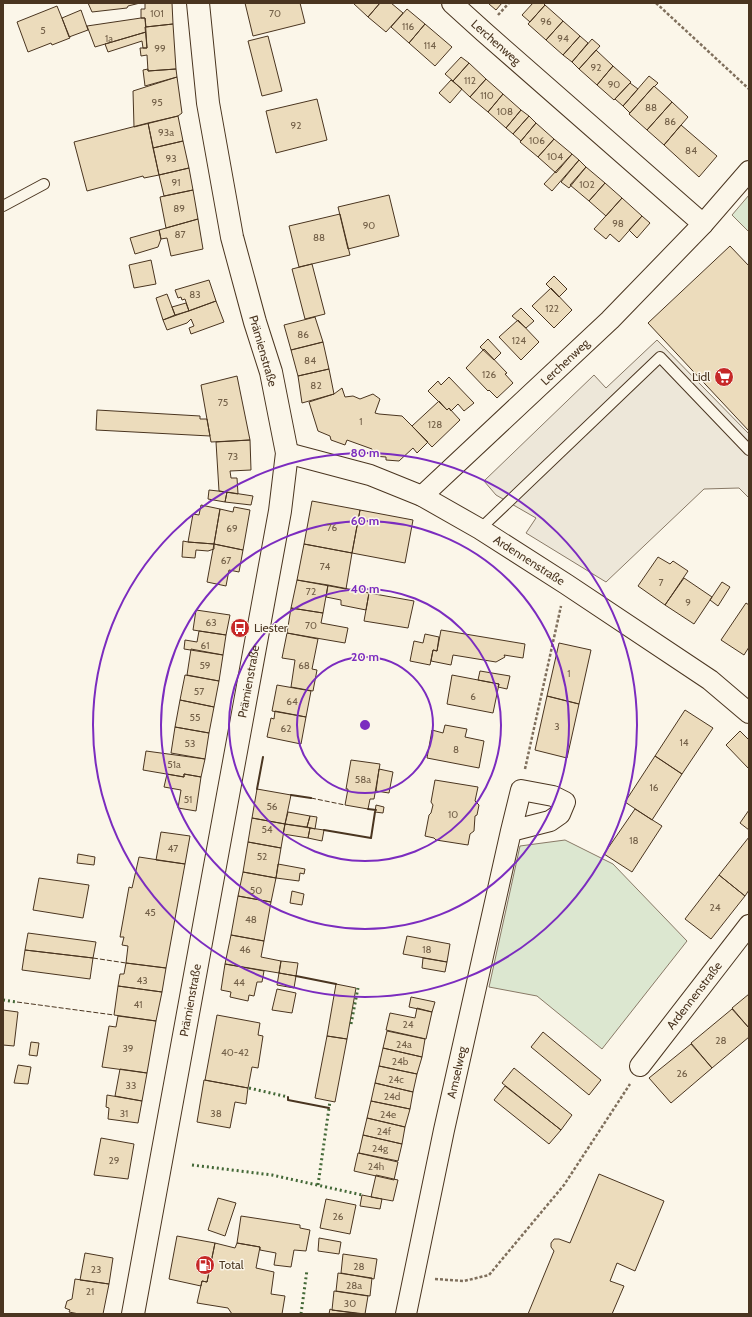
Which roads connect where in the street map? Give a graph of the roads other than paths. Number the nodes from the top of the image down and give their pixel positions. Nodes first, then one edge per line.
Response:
1 (198, 3) edge
2 (452, 3) edge
3 (749, 171) edge
4 (44, 184) dead end
5 (3, 206) edge
6 (703, 224) junction
7 (749, 450) edge
8 (287, 453) junction
9 (422, 496) junction
10 (480, 529) junction
11 (749, 713) edge
12 (511, 831) junction
13 (749, 924) edge
14 (640, 1066) road end
15 (133, 1314) edge
16 (406, 1314) edge

1 - 8 street, Prämienstraße
2 - 6 street, Lerchenweg
3 - 6 street, Lerchenweg
4 - 5 lane
6 - 9 street, Lerchenweg
7 - 10 lane
8 - 9 street, Ardennenstraße
8 - 15 street, Prämienstraße
9 - 10 street, Ardennenstraße
10 - 11 street, Ardennenstraße
12 - 12 street, Amselweg
12 - 16 street, Amselweg
13 - 14 street, Ardennenstraße

